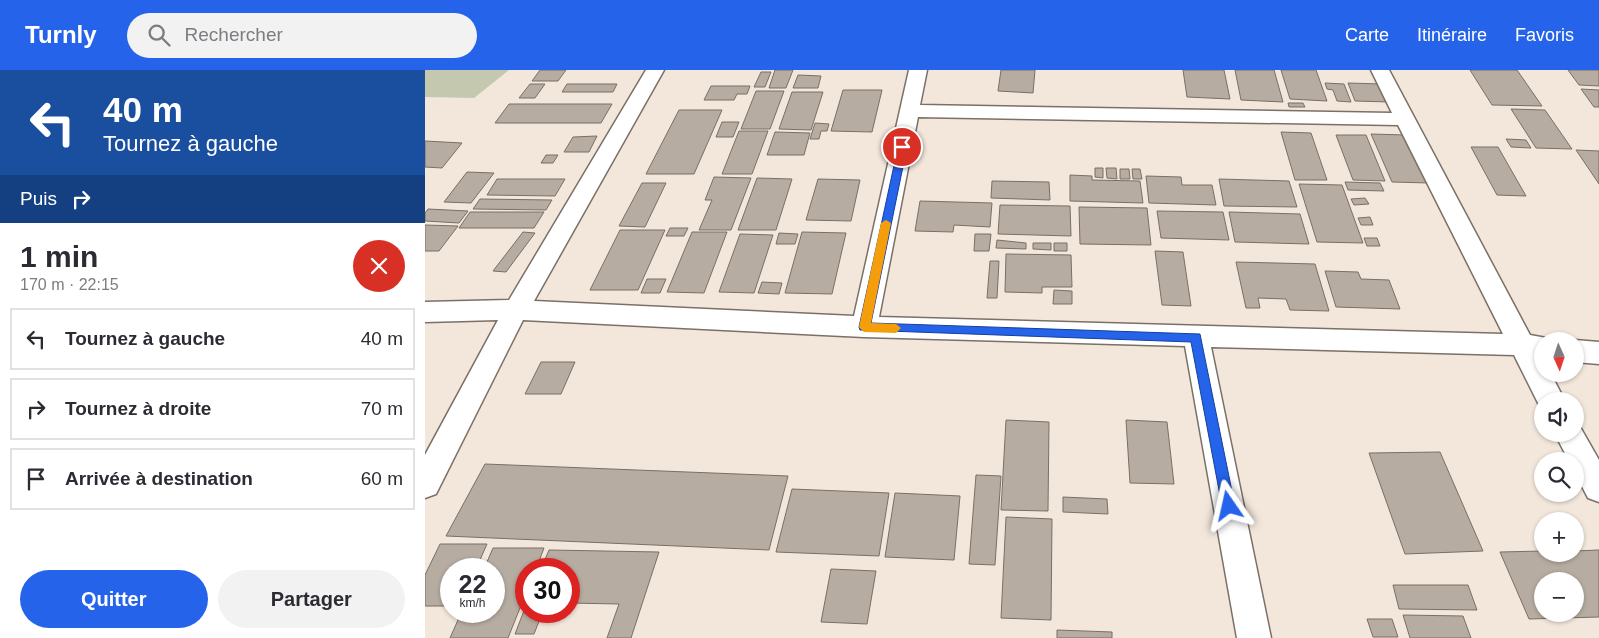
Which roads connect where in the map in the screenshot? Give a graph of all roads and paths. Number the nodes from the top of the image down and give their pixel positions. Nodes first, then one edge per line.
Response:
1 (655, 70) edge
2 (918, 70) edge
3 (1380, 70) edge
4 (910, 110) junction
5 (1406, 120) junction
6 (516, 310) junction
7 (425, 312) edge
8 (864, 327) junction
9 (1196, 337) junction
10 (1532, 346) edge
11 (1584, 351) edge
12 (1599, 353) edge
13 (1548, 392) edge
14 (1573, 442) edge
15 (425, 484) edge
16 (1599, 488) edge
17 (1254, 638) edge

1 - 6 street
2 - 4 street
3 - 5 street
4 - 5 street
4 - 8 street
5 - 10 street
6 - 7 street
6 - 8 street
6 - 15 street
8 - 9 street
9 - 10 street
9 - 17 street
10 - 13 street
11 - 12 street
14 - 16 street

